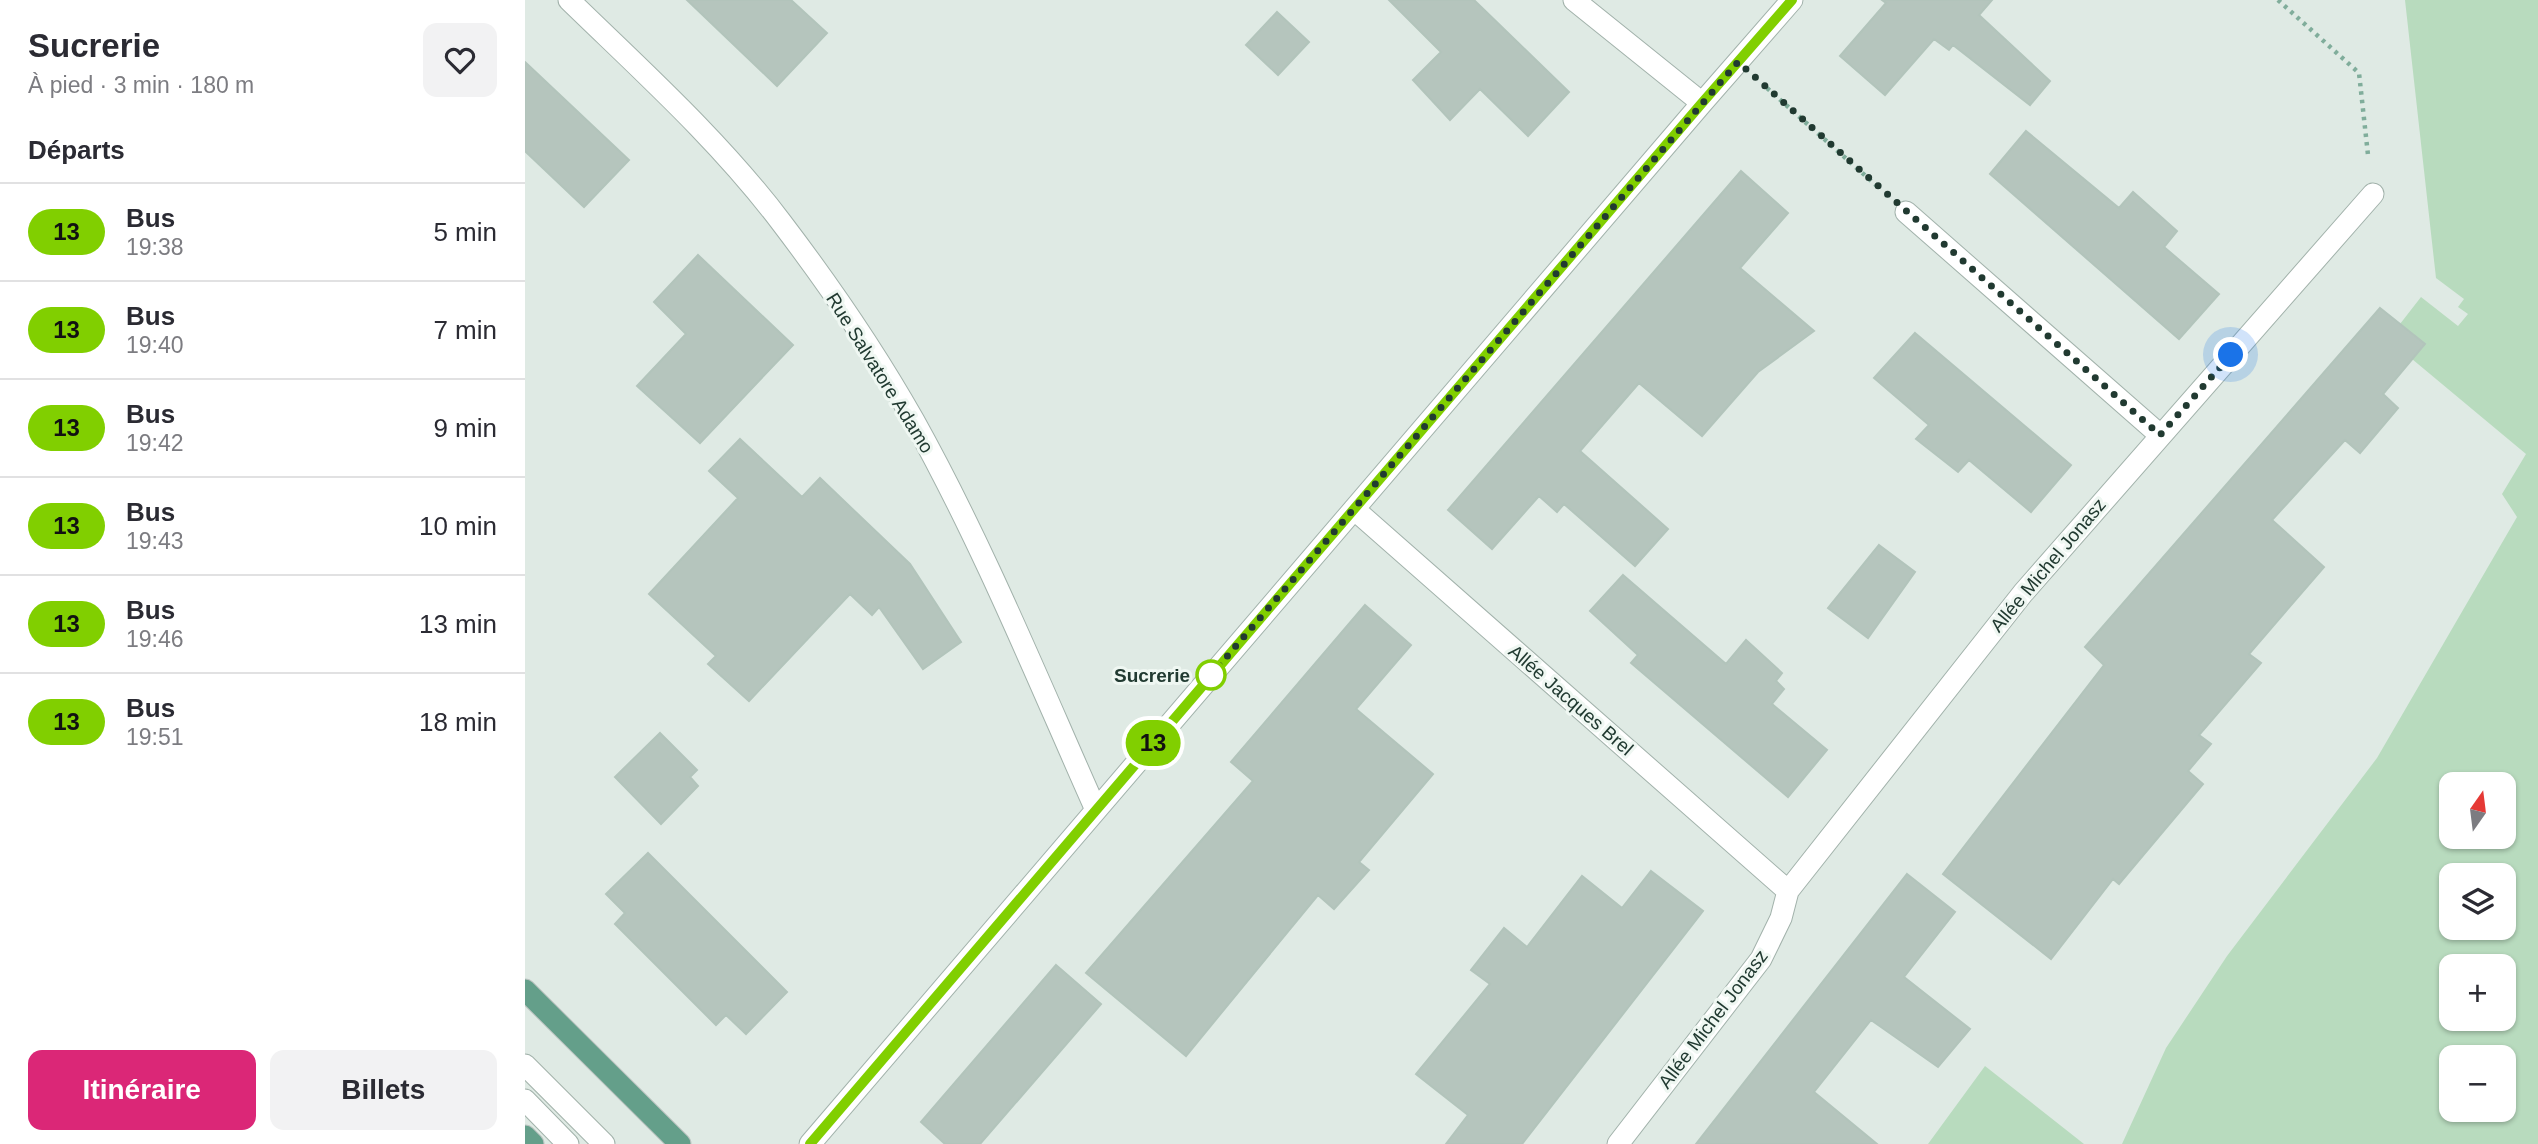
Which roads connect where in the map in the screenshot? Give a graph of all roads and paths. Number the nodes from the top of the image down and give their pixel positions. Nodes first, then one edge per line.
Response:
1 (569, 0) edge
2 (1574, 0) edge
3 (1792, 0) edge
4 (2278, 0) edge
5 (1738, 62) junction
6 (1702, 103) junction
7 (2372, 194) joint
8 (1906, 212) joint
9 (2160, 435) junction
10 (1354, 509) junction
11 (1097, 810) junction
12 (1788, 891) junction
13 (525, 990) edge
14 (525, 1065) edge
15 (525, 1100) edge
16 (525, 1136) edge
17 (533, 1144) edge
18 (568, 1144) edge
19 (604, 1144) edge
20 (680, 1144) edge
21 (810, 1144) edge
22 (1618, 1144) edge

1 - 11 street, Rue Salvatore Adamo
2 - 6 street
3 - 5 street
4 - 7 path
5 - 6 street
5 - 8 path
6 - 10 street
7 - 9 street, Allée Michel Jonasz
8 - 9 street
9 - 12 street, Allée Michel Jonasz
10 - 11 street
10 - 12 street, Allée Jacques Brel
11 - 21 street
12 - 22 street, Allée Michel Jonasz
13 - 20 main road
14 - 19 street
15 - 18 street
16 - 17 main road

